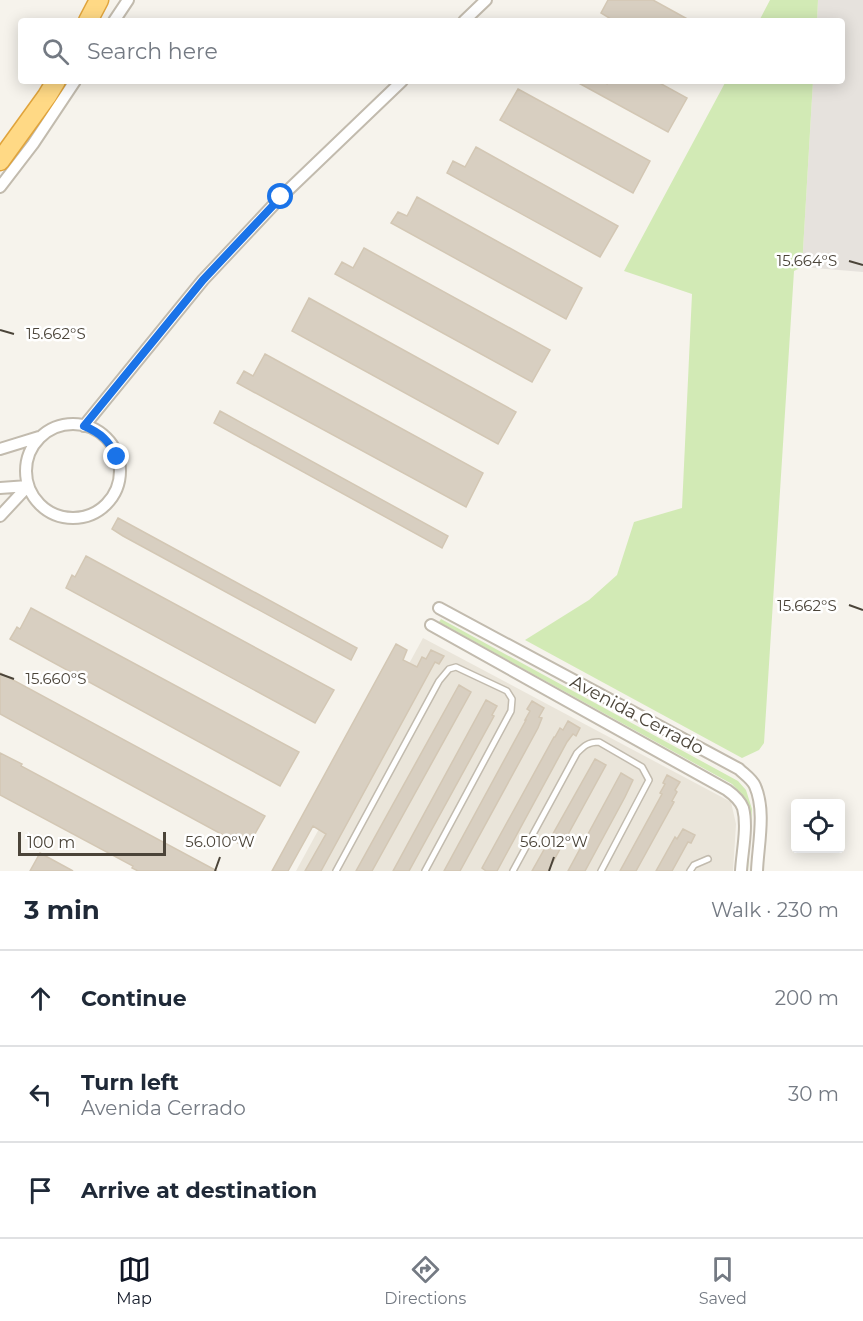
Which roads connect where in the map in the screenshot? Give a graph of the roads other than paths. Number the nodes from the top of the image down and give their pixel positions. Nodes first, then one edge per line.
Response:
1 (99, 0) edge
2 (128, 0) edge
3 (486, 0) edge
4 (90, 18) edge
5 (116, 18) edge
6 (467, 18) edge
7 (54, 84) edge
8 (73, 84) edge
9 (399, 84) edge
10 (0, 161) edge
11 (0, 187) edge
12 (84, 426) junction
13 (40, 437) junction
14 (0, 449) edge
15 (28, 486) junction
16 (0, 488) edge
17 (0, 516) edge
18 (439, 608) dead end
19 (430, 625) dead end
20 (708, 859) dead end
21 (336, 871) edge
22 (425, 871) edge
23 (513, 871) edge
24 (601, 871) edge
25 (690, 871) edge
26 (741, 871) edge
27 (757, 871) edge

1 - 4 highway
2 - 5 street
3 - 6 street
7 - 10 highway
8 - 11 street
9 - 12 street
12 - 13 street
12 - 15 street
13 - 14 street
13 - 15 street
15 - 16 street
15 - 17 street
18 - 27 street, Avenida Cerrado
19 - 26 street, Avenida Cerrado
20 - 25 lane
21 - 22 lane
23 - 24 lane

